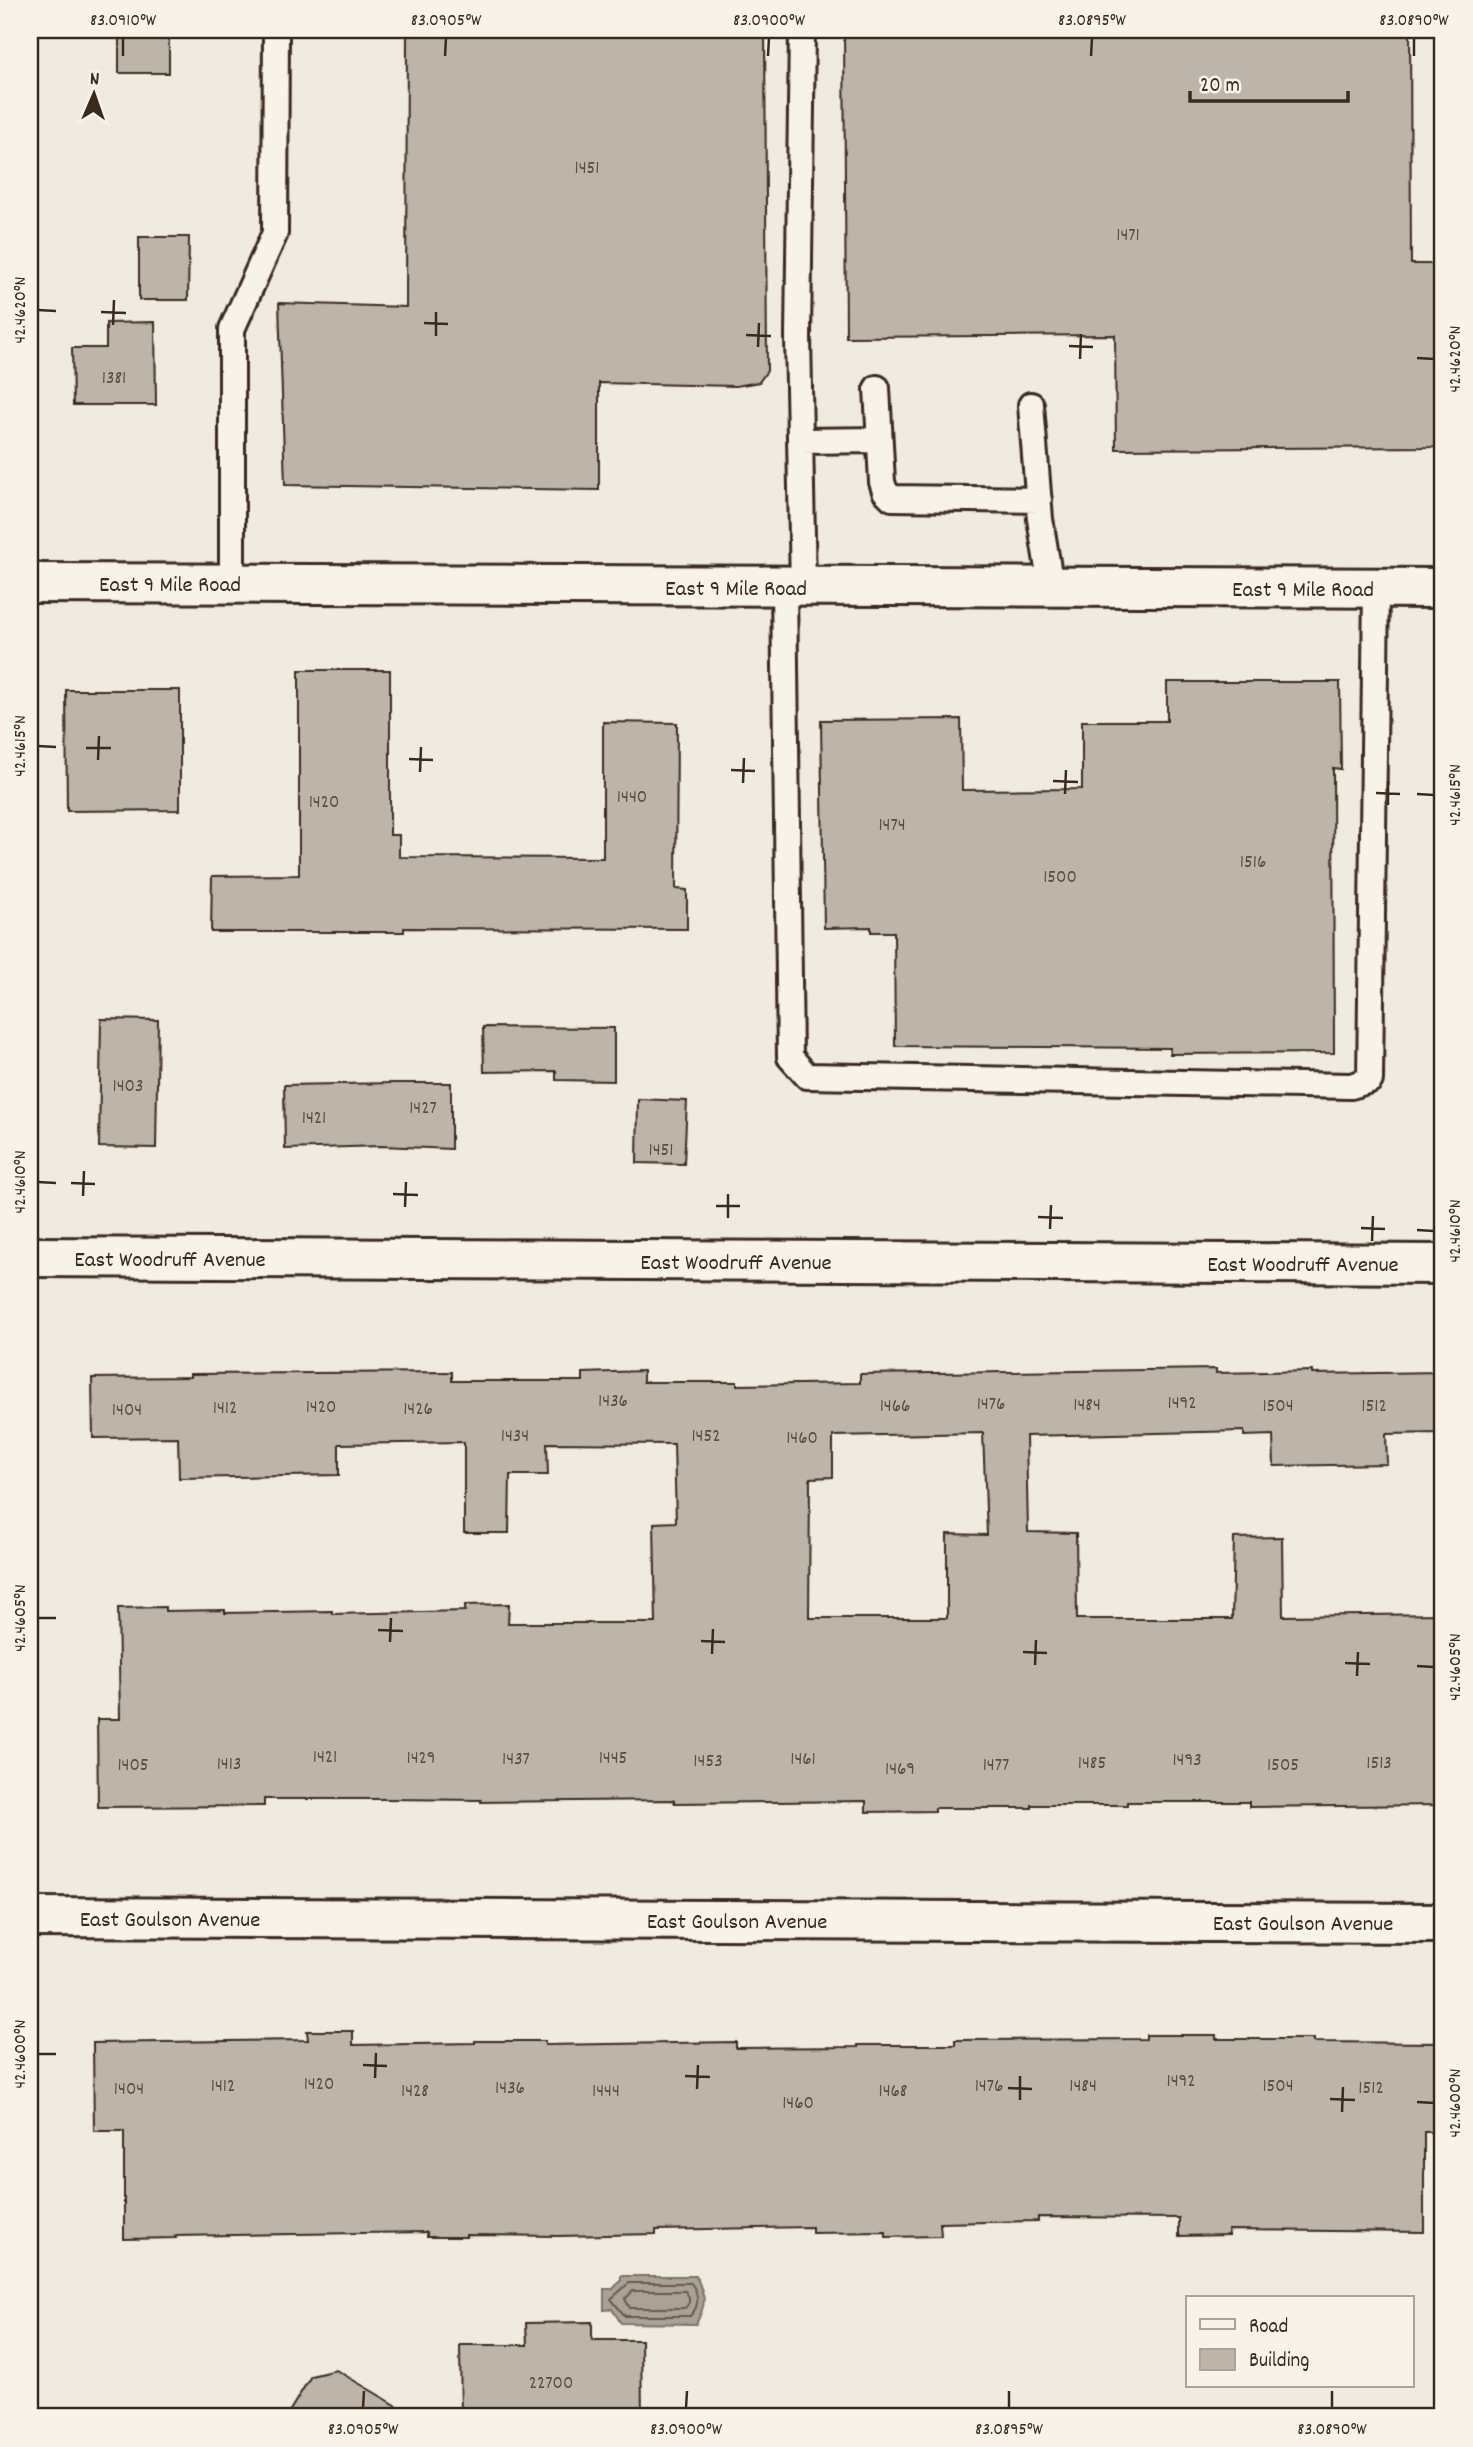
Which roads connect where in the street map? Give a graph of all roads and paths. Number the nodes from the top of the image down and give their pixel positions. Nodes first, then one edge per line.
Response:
1 (276, 30) edge
2 (802, 30) edge
3 (877, 388) dead end
4 (1031, 405) dead end
5 (879, 440) junction
6 (801, 441) junction
7 (1039, 500) junction
8 (30, 583) edge
9 (232, 583) junction
10 (794, 587) junction
11 (1051, 587) junction
12 (1376, 588) junction
13 (1443, 588) edge
14 (30, 1257) edge
15 (1443, 1264) edge
16 (30, 1917) edge
17 (1443, 1923) edge

1 - 9 lane
2 - 6 lane
3 - 5 lane
4 - 7 lane
5 - 6 lane
5 - 7 lane
6 - 10 lane
7 - 11 lane
8 - 9 street, East 9 Mile Road
9 - 10 street, East 9 Mile Road
10 - 11 street, East 9 Mile Road
10 - 12 lane
11 - 12 street, East 9 Mile Road
12 - 13 street, East 9 Mile Road
14 - 15 street, East Woodruff Avenue
16 - 17 street, East Goulson Avenue

